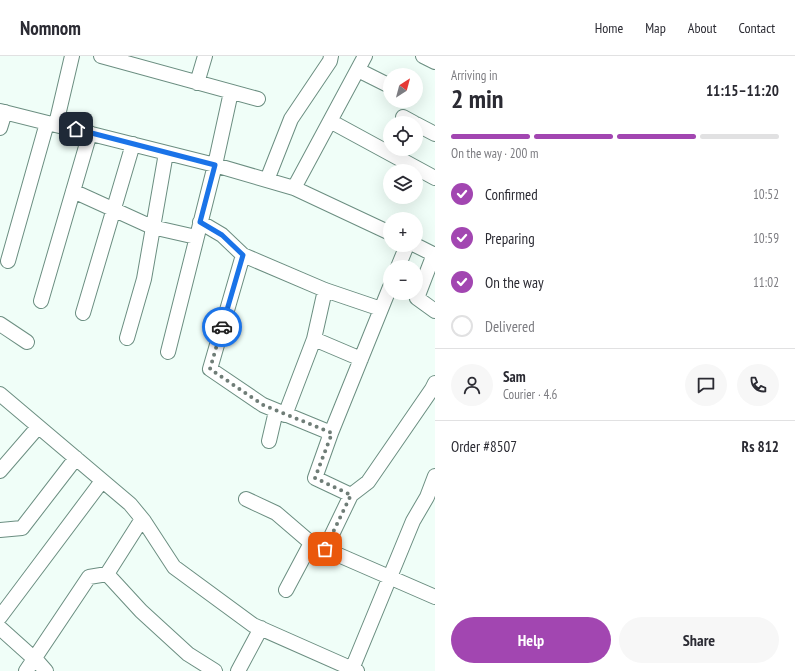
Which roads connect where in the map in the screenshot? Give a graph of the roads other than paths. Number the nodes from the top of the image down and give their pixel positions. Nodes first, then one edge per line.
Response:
1 (72, 56) edge
2 (101, 56) edge
3 (204, 56) edge
4 (331, 56) edge
5 (365, 56) edge
6 (423, 56) edge
7 (435, 62) edge
8 (358, 70) junction
9 (383, 82) edge
10 (197, 83) junction
11 (231, 92) junction
12 (258, 99) dead end
13 (2, 111) edge
14 (330, 121) junction
15 (52, 124) junction
16 (0, 128) edge
17 (423, 128) edge
18 (90, 133) junction
19 (435, 134) edge
20 (133, 144) junction
21 (166, 153) junction
22 (215, 165) junction
23 (434, 174) edge
24 (267, 180) junction
25 (294, 188) junction
26 (73, 191) junction
27 (113, 210) junction
28 (200, 222) junction
29 (152, 227) junction
30 (383, 230) edge
31 (196, 237) junction
32 (423, 249) edge
33 (434, 254) edge
34 (243, 255) junction
35 (8, 261) dead end
36 (325, 290) junction
37 (385, 300) edge
38 (41, 301) dead end
39 (381, 309) junction
40 (435, 311) edge
41 (83, 313) dead end
42 (0, 324) edge
43 (127, 338) dead end
44 (314, 339) junction
45 (27, 342) dead end
46 (168, 352) dead end
47 (361, 359) junction
48 (435, 383) edge
49 (0, 394) edge
50 (280, 413) junction
51 (38, 427) junction
52 (332, 433) junction
53 (269, 442) dead end
54 (76, 458) junction
55 (0, 471) edge
56 (435, 476) edge
57 (102, 481) junction
58 (351, 495) junction
59 (246, 499) dead end
60 (142, 519) junction
61 (0, 530) edge
62 (311, 543) junction
63 (325, 549) junction
64 (107, 574) junction
65 (390, 577) junction
66 (286, 590) dead end
67 (435, 596) edge
68 (1, 628) edge
69 (261, 628) junction
70 (34, 658) junction
71 (354, 670) edge
72 (26, 671) edge
73 (46, 671) edge
74 (215, 671) edge
75 (238, 671) edge

1 - 15 street
2 - 10 street
3 - 10 street
4 - 24 street
5 - 8 street
6 - 7 street
8 - 9 street
8 - 14 street
10 - 11 street
11 - 12 street
11 - 22 street
13 - 15 street
13 - 16 street
14 - 23 street
14 - 25 street
15 - 18 street
15 - 35 street
17 - 19 street
18 - 20 street
18 - 26 street
20 - 21 street
20 - 27 street
21 - 22 street
21 - 29 street
22 - 24 street
22 - 28 street
24 - 25 street
25 - 30 street
26 - 27 street
26 - 38 street
27 - 29 street
27 - 41 street
28 - 31 street
28 - 34 street
29 - 31 street
29 - 43 street
31 - 46 street
32 - 33 street
33 - 40 street
34 - 36 street
34 - 50 street
36 - 39 street
36 - 44 street
37 - 39 street
39 - 47 street
42 - 45 street
44 - 47 street
44 - 50 street
47 - 52 street
48 - 58 street
49 - 51 street
50 - 52 street
50 - 53 street
51 - 54 street
51 - 55 street
52 - 58 street
54 - 57 street
54 - 61 street
56 - 65 street
57 - 60 street
57 - 68 street
58 - 63 street
59 - 62 street
60 - 64 street
60 - 69 street
62 - 63 street
62 - 66 street
63 - 65 street
64 - 70 street
64 - 74 street
65 - 67 street
65 - 71 street
68 - 70 street
69 - 71 street
69 - 75 street
70 - 72 street
70 - 73 street

